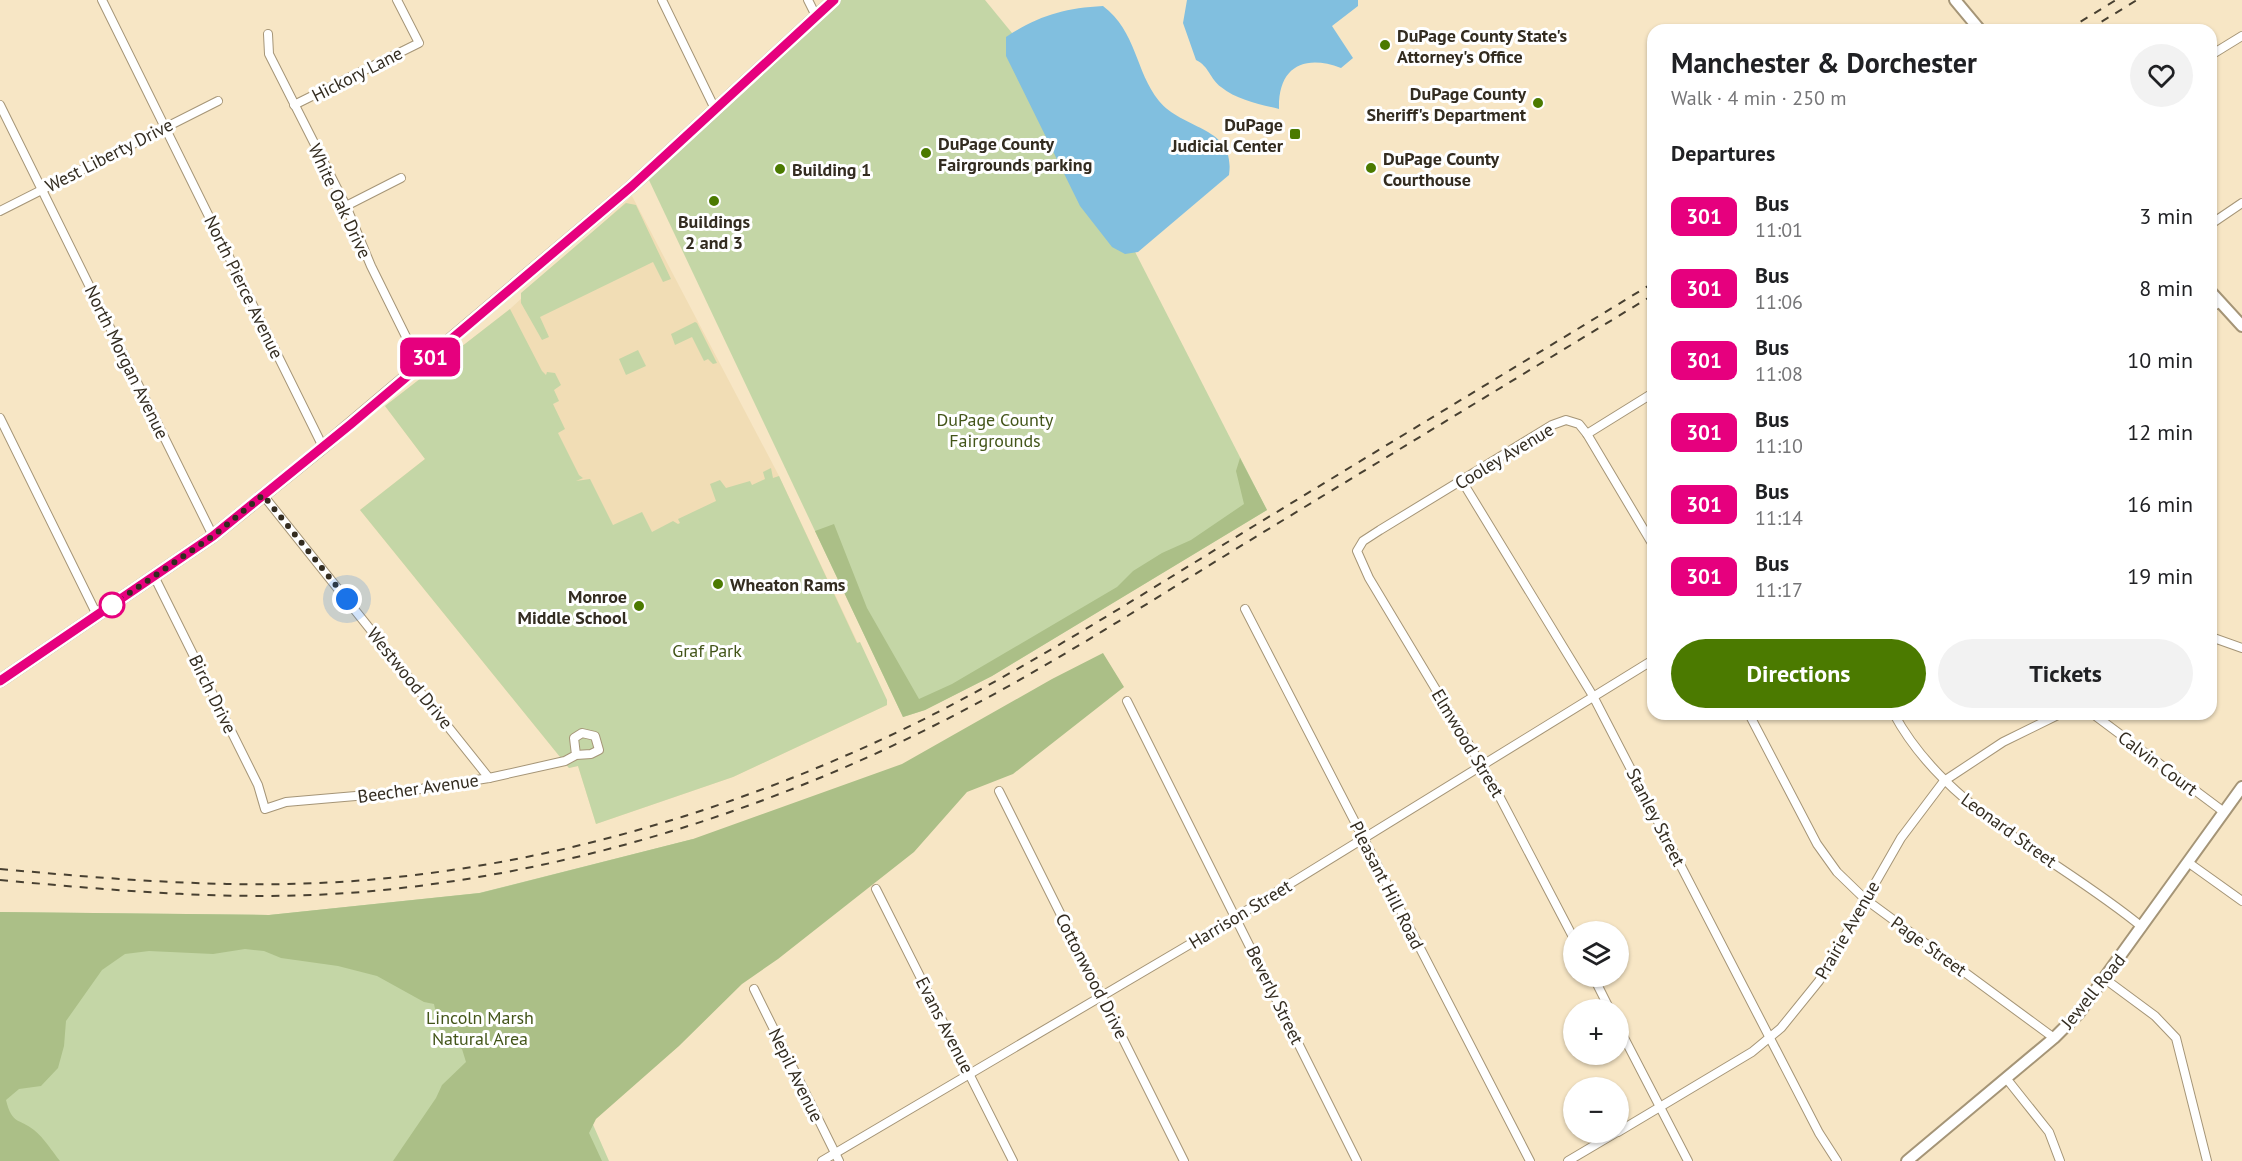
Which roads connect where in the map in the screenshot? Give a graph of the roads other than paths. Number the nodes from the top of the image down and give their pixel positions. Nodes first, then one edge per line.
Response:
1 (102, 0) edge
2 (397, 0) edge
3 (662, 0) edge
4 (808, 0) edge
5 (834, 0) edge
6 (1955, 0) edge
7 (816, 16) junction
8 (1975, 24) edge
9 (268, 34) dead end
10 (2242, 36) edge
11 (2217, 51) edge
12 (218, 101) dead end
13 (0, 105) edge
14 (294, 105) junction
15 (715, 109) junction
16 (165, 127) junction
17 (401, 178) dead end
18 (42, 189) junction
19 (2242, 203) edge
20 (346, 206) junction
21 (0, 211) edge
22 (2217, 220) edge
23 (2217, 306) edge
24 (2242, 326) edge
25 (420, 365) junction
26 (1647, 397) edge
27 (0, 418) edge
28 (1587, 434) junction
29 (323, 447) junction
30 (1462, 481) junction
31 (263, 495) junction
32 (1647, 535) edge
33 (213, 536) junction
34 (1357, 551) joint
35 (154, 576) junction
36 (1245, 609) dead end
37 (97, 615) junction
38 (2217, 639) edge
39 (2242, 648) edge
40 (1647, 664) edge
41 (0, 681) edge
42 (1593, 696) junction
43 (1127, 701) dead end
44 (1752, 720) edge
45 (1898, 720) edge
46 (2048, 720) edge
47 (2101, 720) edge
48 (576, 755) dead end
49 (1483, 766) junction
50 (489, 778) junction
51 (1944, 781) junction
52 (2242, 787) edge
53 (999, 791) dead end
54 (270, 807) joint
55 (2224, 812) junction
56 (1364, 839) junction
57 (2189, 863) junction
58 (876, 889) dead end
59 (1865, 899) junction
60 (2242, 901) edge
61 (1236, 917) junction
62 (1565, 921) edge
63 (2142, 927) junction
64 (2106, 979) junction
65 (754, 988) dead end
66 (1103, 996) junction
67 (1770, 1038) junction
68 (2054, 1038) junction
69 (1629, 1047) edge
70 (970, 1074) junction
71 (2006, 1078) junction
72 (1660, 1107) junction
73 (1629, 1125) edge
74 (1599, 1143) edge
75 (837, 1157) edge
76 (822, 1161) edge
77 (1013, 1161) edge
78 (1184, 1161) edge
79 (1357, 1161) edge
80 (1530, 1161) edge
81 (1568, 1161) edge
82 (1688, 1161) edge
83 (1837, 1161) edge
84 (1907, 1161) edge
85 (2060, 1161) edge
86 (2206, 1161) edge

1 - 16 street, North Pierce Avenue
2 - 14 street, Hickory Lane
3 - 15 street
4 - 7 street
5 - 7 street
6 - 8 street
7 - 15 street
9 - 14 street, White Oak Drive
10 - 11 street
12 - 16 street, West Liberty Drive
13 - 18 street, North Morgan Avenue
14 - 20 street, White Oak Drive
15 - 25 street
16 - 18 street, West Liberty Drive
16 - 29 street, North Pierce Avenue
17 - 20 street
18 - 21 street, West Liberty Drive
18 - 33 street, North Morgan Avenue
19 - 22 street
20 - 25 street, White Oak Drive
23 - 24 street
25 - 29 street
26 - 28 street
27 - 37 street
28 - 30 street, Cooley Avenue
28 - 32 street
29 - 31 street
30 - 34 street, Cooley Avenue
30 - 42 street, Stanley Street
31 - 33 street
31 - 50 street, Westwood Drive
33 - 35 street
34 - 49 street, Elmwood Street
35 - 37 street
35 - 54 street, Birch Drive
36 - 56 street, Pleasant Hill Road
37 - 41 street
38 - 39 street
40 - 42 street, Harrison Street
42 - 49 street, Harrison Street
42 - 67 street, Stanley Street
43 - 61 street, Beverly Street
44 - 59 street, Page Street
45 - 51 street, Leonard Street
46 - 51 street, Prairie Avenue
47 - 55 street, Calvin Court
48 - 50 street, Beecher Avenue
49 - 56 street, Harrison Street
49 - 62 street, Elmwood Street
50 - 54 street, Beecher Avenue
51 - 59 street, Prairie Avenue
51 - 63 street, Leonard Street
52 - 55 street, Jewell Road
53 - 66 street, Cottonwood Drive
55 - 57 street, Jewell Road
56 - 61 street, Harrison Street
56 - 80 street, Pleasant Hill Road
57 - 60 street
57 - 63 street, Jewell Road
58 - 70 street, Evans Avenue
59 - 67 street, Prairie Avenue
59 - 68 street, Page Street
61 - 66 street, Harrison Street
61 - 79 street, Beverly Street
63 - 64 street, Jewell Road
64 - 68 street, Jewell Road
64 - 86 street
65 - 75 street, Nepil Avenue
66 - 70 street, Harrison Street
66 - 78 street, Cottonwood Drive
67 - 72 street, Prairie Avenue
67 - 83 street, Stanley Street
68 - 71 street, Jewell Road
69 - 72 street
70 - 75 street, Harrison Street
70 - 77 street, Evans Avenue
71 - 84 street, Jewell Road
71 - 85 street
72 - 73 street, Prairie Avenue
72 - 82 street
74 - 81 street, Prairie Avenue
75 - 76 street, Harrison Street

